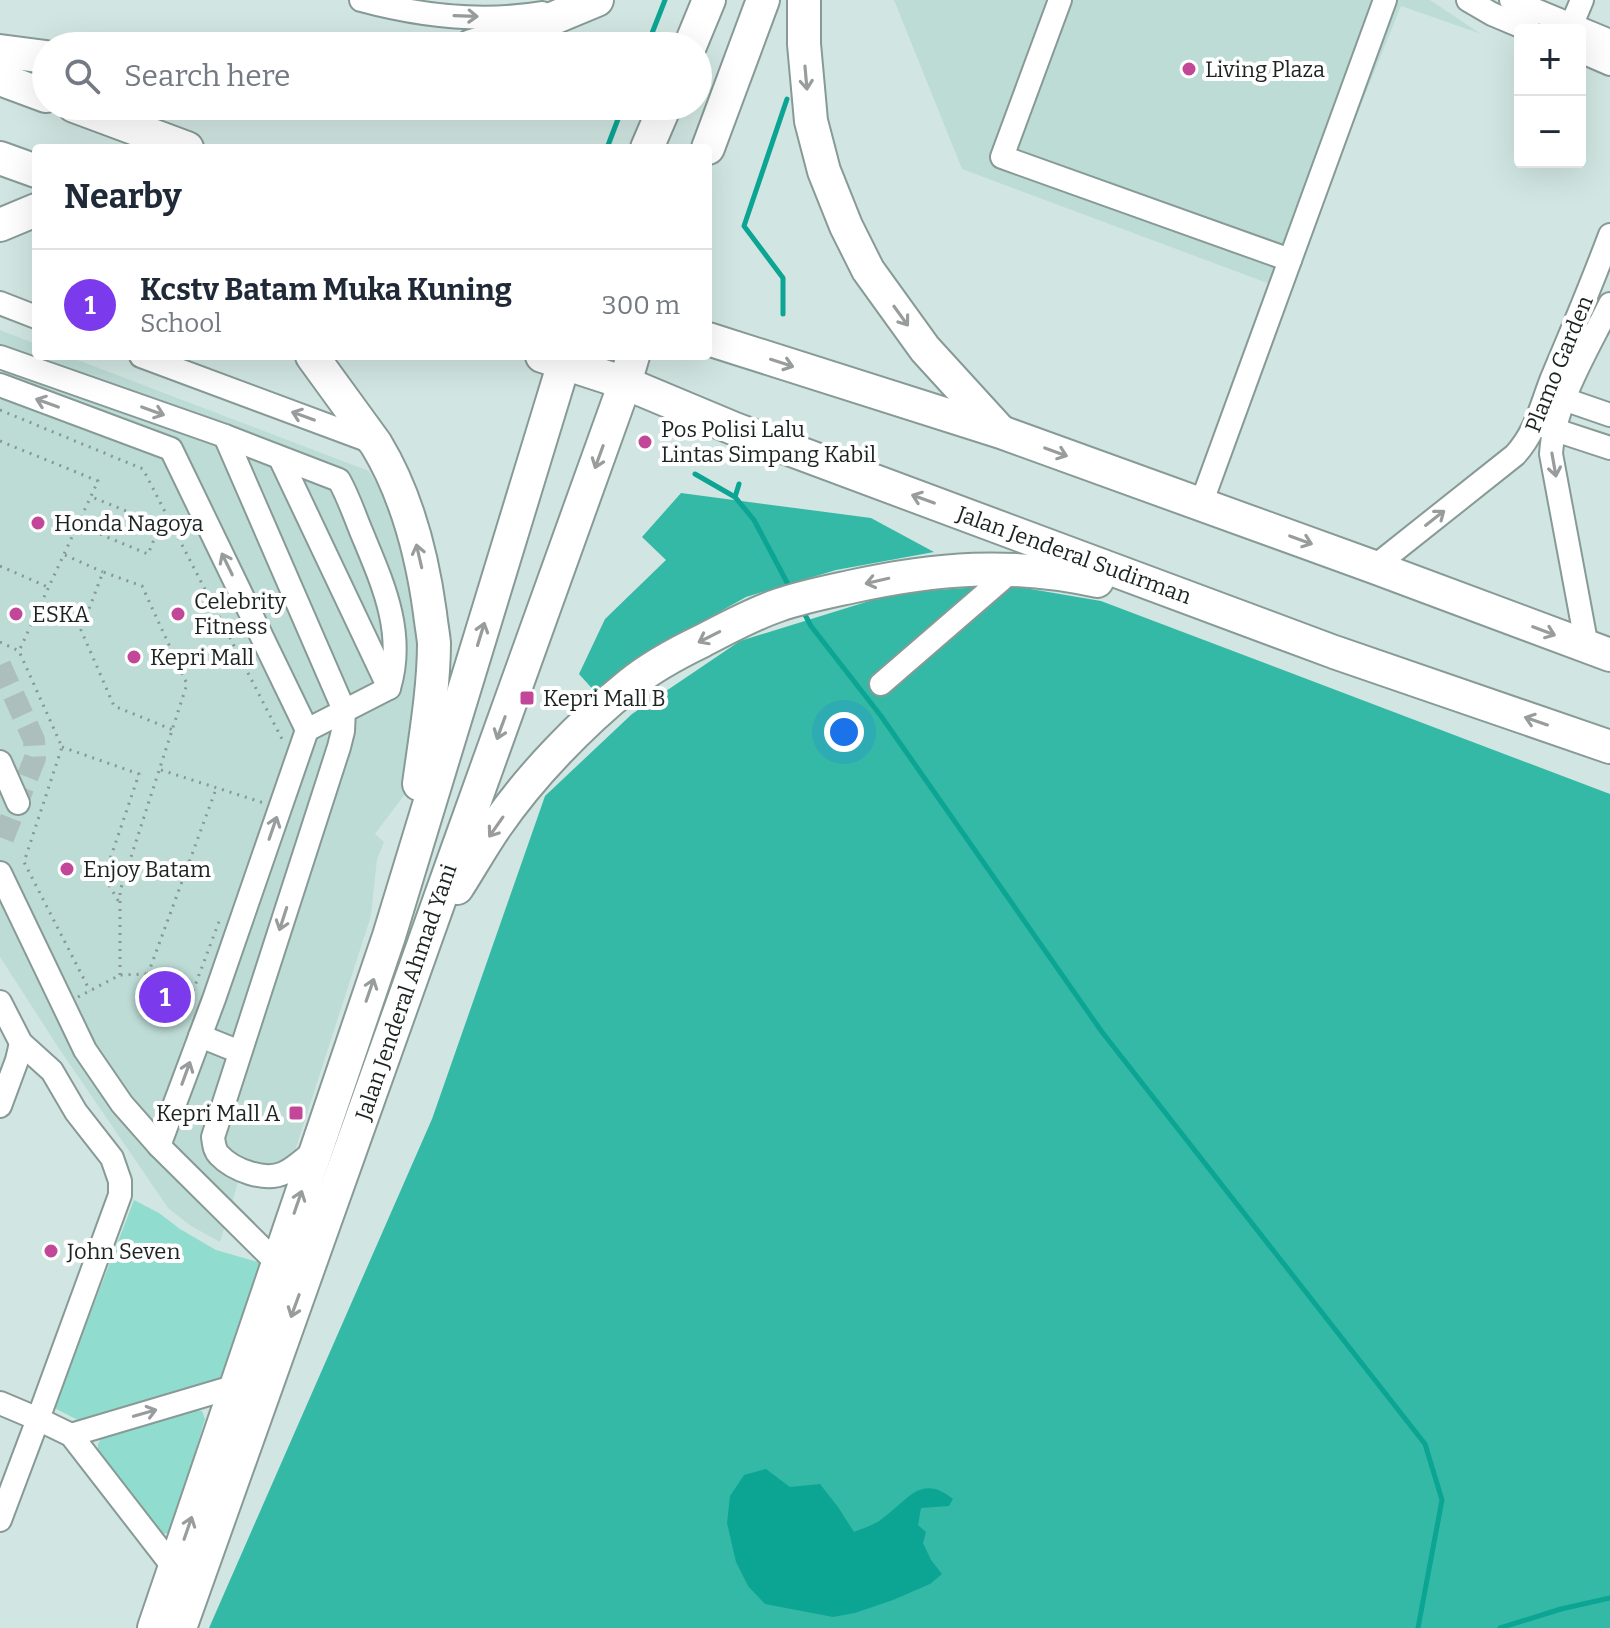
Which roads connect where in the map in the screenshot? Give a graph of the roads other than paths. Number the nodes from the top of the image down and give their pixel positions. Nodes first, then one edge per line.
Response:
1 (361, 0) edge
2 (709, 0) edge
3 (763, 0) edge
4 (804, 0) edge
5 (1060, 0) edge
6 (1385, 0) edge
7 (1468, 0) edge
8 (1511, 0) edge
9 (1582, 0) edge
10 (593, 1) edge
11 (1516, 24) edge
12 (1572, 24) joint
13 (1586, 30) edge
14 (518, 32) edge
15 (696, 32) edge
16 (1610, 41) edge
17 (0, 51) edge
18 (1586, 54) edge
19 (32, 55) edge
20 (1610, 64) edge
21 (0, 79) edge
22 (32, 91) edge
23 (112, 120) edge
24 (659, 120) edge
25 (176, 144) edge
26 (649, 144) edge
27 (709, 144) edge
28 (0, 158) edge
29 (32, 170) edge
30 (32, 212) edge
31 (0, 225) edge
32 (1610, 235) edge
33 (1290, 260) junction
34 (0, 303) edge
35 (1610, 304) edge
36 (32, 315) edge
37 (712, 340) edge
38 (0, 357) edge
39 (152, 360) edge
40 (315, 360) edge
41 (557, 360) edge
42 (564, 360) edge
43 (629, 370) edge
44 (0, 385) edge
45 (1556, 396) junction
46 (1608, 414) edge
47 (1545, 427) junction
48 (1001, 432) junction
49 (216, 433) junction
50 (376, 444) junction
51 (1602, 445) edge
52 (171, 449) junction
53 (280, 458) junction
54 (1201, 504) junction
55 (1374, 567) junction
56 (965, 569) junction
57 (1014, 569) junction
58 (978, 601) junction
59 (1598, 651) edge
60 (1334, 652) junction
61 (881, 684) dead end
62 (389, 688) junction
63 (344, 710) junction
64 (307, 730) junction
65 (1610, 747) edge
66 (0, 762) edge
67 (18, 803) dead end
68 (0, 873) edge
69 (389, 936) junction
70 (425, 940) junction
71 (0, 1002) edge
72 (200, 1036) junction
73 (21, 1043) junction
74 (240, 1052) junction
75 (345, 1063) junction
76 (378, 1074) junction
77 (0, 1106) edge
78 (159, 1146) junction
79 (315, 1150) junction
80 (277, 1263) junction
81 (236, 1386) junction
82 (0, 1403) edge
83 (38, 1419) junction
84 (71, 1435) junction
85 (0, 1520) edge
86 (174, 1568) junction
87 (154, 1628) edge
88 (180, 1628) edge

1 -> 10 street
2 - 15 highway
3 - 27 highway
4 -> 48 highway
5 - 33 street
6 - 33 street
7 - 11 street
8 - 12 street
9 - 12 street
10 - 14 highway
13 - 16 street
17 - 19 highway
18 - 20 street
21 - 22 highway
23 - 25 highway
24 - 26 highway
28 - 29 highway
30 - 31 highway
32 - 45 street, Plamo Garden
33 - 54 street
34 - 36 street
35 - 45 street, Plamo Garden
37 -> 48 highway
38 -> 49 street
50 -> 39 street
40 - 50 highway
69 -> 41 highway, Jalan Jenderal Ahmad Yani
42 - 43 highway, Jalan Jenderal Sudirman
60 -> 43 highway, Jalan Jenderal Sudirman
43 -> 70 highway, Jalan Jenderal Ahmad Yani
52 -> 44 street
45 - 46 street
45 - 47 street, Plamo Garden
46 - 51 street
47 - 51 street
55 -> 47 street, Plamo Garden
47 -> 59 street, Plamo Garden
48 -> 54 highway
49 - 52 street
49 - 53 street
49 - 63 street
69 -> 50 highway
64 -> 52 street
53 - 62 street
53 - 62 street
54 -> 55 highway
55 -> 59 highway
56 - 57 highway
56 - 58 street
56 -> 70 highway
57 - 58 street
57 - 60 highway
58 - 61 street
65 -> 60 highway, Jalan Jenderal Sudirman
62 - 63 street
63 - 64 street
63 -> 74 street
72 -> 64 street
66 - 67 street
68 - 78 street
75 -> 69 highway, Jalan Jenderal Ahmad Yani
70 - 76 highway, Jalan Jenderal Ahmad Yani
71 - 73 street
72 - 74 street
78 -> 72 street
73 - 77 street
73 - 83 street
74 - 79 street
75 - 76 highway
75 - 79 highway, Jalan Jenderal Ahmad Yani
76 -> 88 highway, Jalan Jenderal Ahmad Yani
78 - 80 street
80 -> 79 highway, Jalan Jenderal Ahmad Yani
80 - 81 highway, Jalan Jenderal Ahmad Yani
84 -> 81 street
86 -> 81 highway, Jalan Jenderal Ahmad Yani
82 - 83 street
83 - 84 street
83 - 85 street
84 - 86 street
86 - 87 highway, Jalan Jenderal Ahmad Yani

